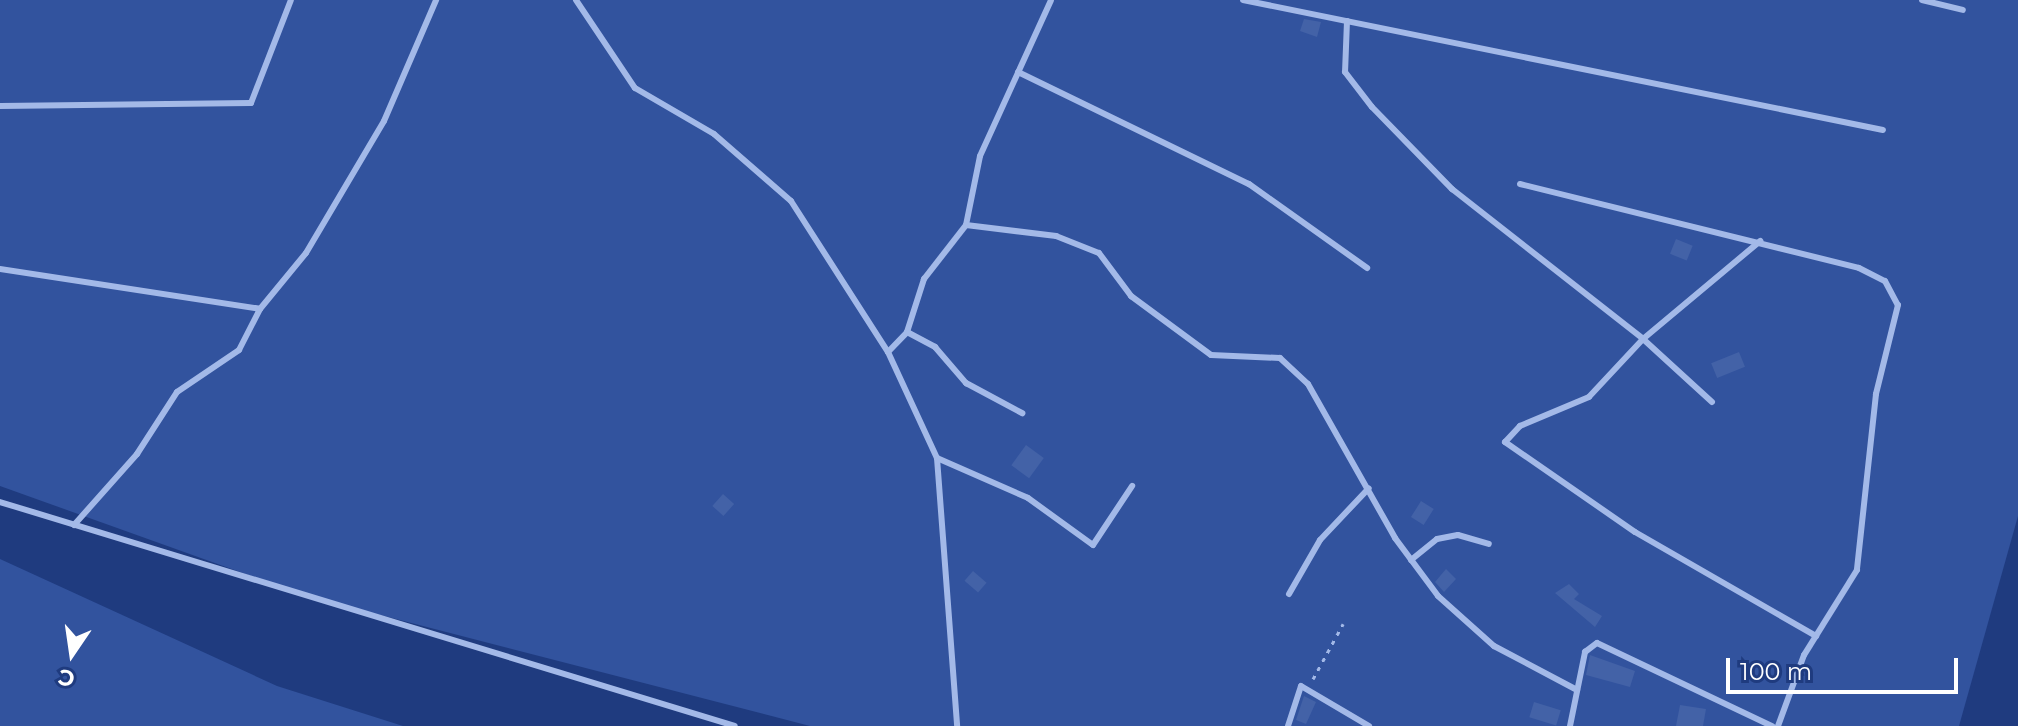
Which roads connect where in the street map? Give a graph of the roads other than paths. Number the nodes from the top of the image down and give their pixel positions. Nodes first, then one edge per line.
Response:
1 (291, 0) edge
2 (436, 0) edge
3 (576, 0) edge
4 (1051, 0) edge
5 (1243, 0) edge
6 (1922, 0) edge
7 (1963, 10) dead end
8 (1347, 21) junction
9 (1018, 72) junction
10 (0, 106) edge
11 (1883, 130) dead end
12 (1520, 184) dead end
13 (966, 225) junction
14 (1760, 241) junction
15 (1367, 268) dead end
16 (0, 269) edge
17 (260, 309) junction
18 (907, 332) junction
19 (1643, 339) junction
20 (888, 352) junction
21 (1712, 402) dead end
22 (1022, 413) dead end
23 (937, 458) junction
24 (1132, 486) dead end
25 (1369, 488) junction
26 (0, 502) edge
27 (74, 525) junction
28 (1489, 544) dead end
29 (1411, 560) junction
30 (1289, 594) dead end
31 (1816, 636) junction
32 (1577, 690) junction
33 (735, 726) edge
34 (957, 726) edge
35 (1288, 726) edge
36 (1369, 726) edge
37 (1570, 726) edge
38 (1775, 726) edge

1 - 10 lane
2 - 17 lane
3 - 20 lane
4 - 9 lane
5 - 8 lane
6 - 7 lane
8 - 11 lane
8 - 19 lane
9 - 13 lane
9 - 15 lane
12 - 14 lane
13 - 18 lane
13 - 25 lane
14 - 19 lane
14 - 31 lane
16 - 17 lane
17 - 27 lane
18 - 20 lane
18 - 22 lane
19 - 21 lane
19 - 31 lane
20 - 23 lane
23 - 24 lane
23 - 34 lane
25 - 29 lane
25 - 30 lane
26 - 27 lane
27 - 33 lane
28 - 29 lane
29 - 32 lane
31 - 38 lane
32 - 37 lane
32 - 38 lane
35 - 36 lane

